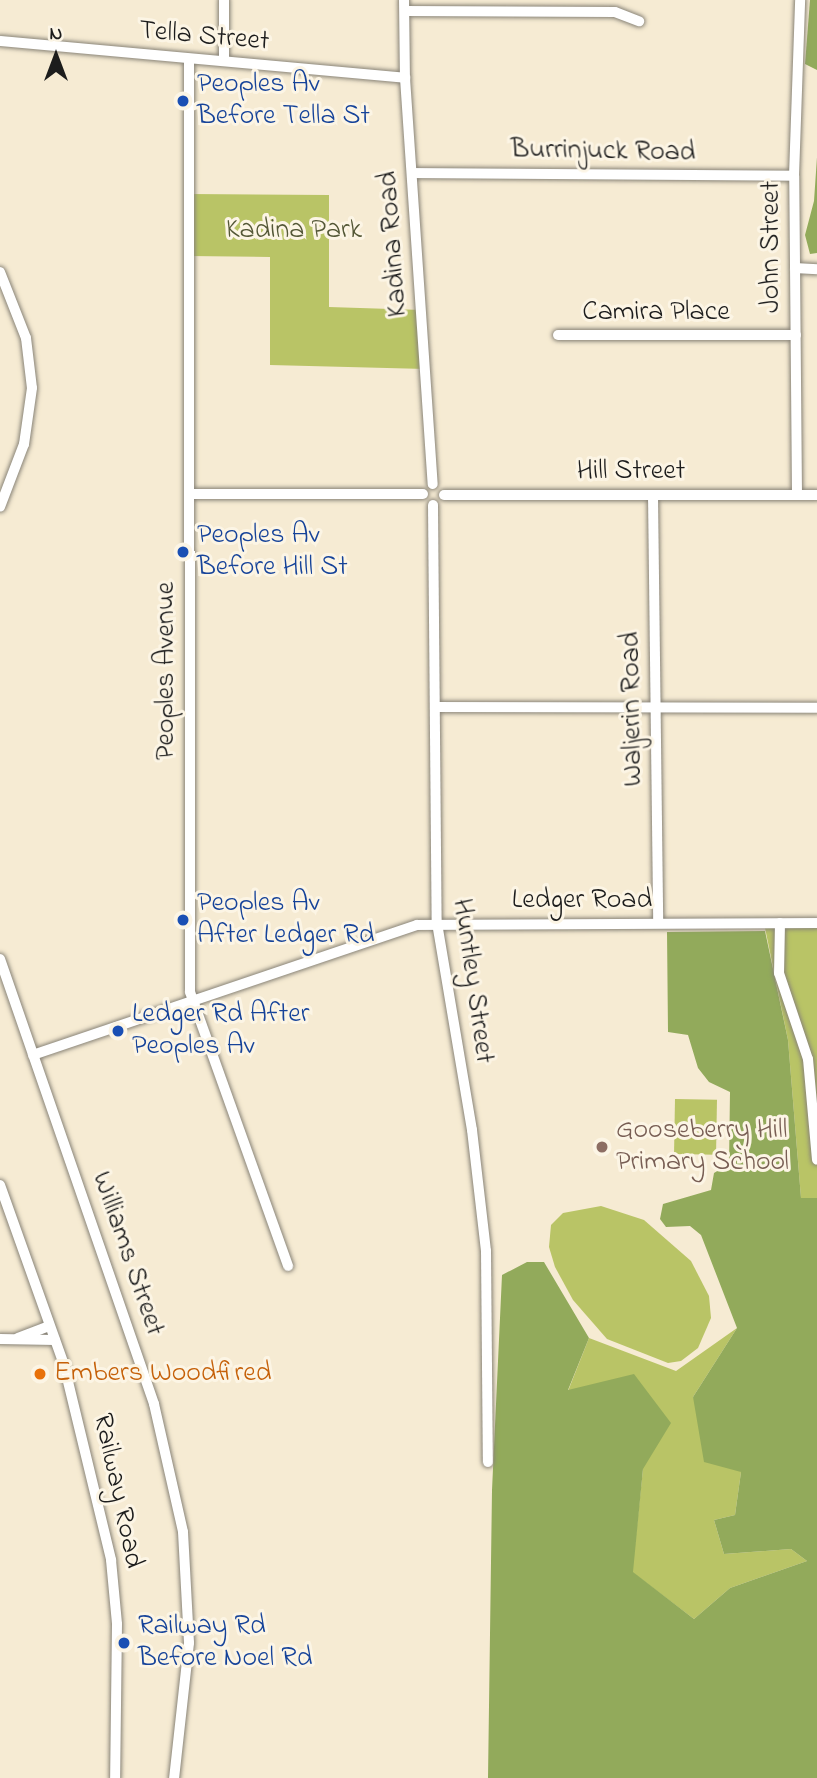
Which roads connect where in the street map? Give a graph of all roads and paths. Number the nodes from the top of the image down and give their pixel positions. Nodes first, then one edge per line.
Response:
1 (223, 0) edge
2 (800, 0) edge
3 (405, 6) edge
4 (639, 21) dead end
5 (0, 41) edge
6 (189, 59) junction
7 (224, 61) junction
8 (405, 78) junction
9 (412, 173) junction
10 (794, 176) junction
11 (795, 268) junction
12 (817, 269) edge
13 (0, 272) edge
14 (558, 335) dead end
15 (796, 335) junction
16 (433, 484) junction
17 (190, 494) junction
18 (423, 494) junction
19 (797, 494) junction
20 (444, 495) junction
21 (653, 495) junction
22 (817, 495) edge
23 (433, 505) junction
24 (0, 507) edge
25 (435, 706) junction
26 (656, 708) junction
27 (817, 708) edge
28 (437, 923) junction
29 (658, 923) junction
30 (780, 923) junction
31 (817, 923) edge
32 (0, 961) edge
33 (193, 998) junction
34 (33, 1055) junction
35 (817, 1160) edge
36 (0, 1185) edge
37 (288, 1266) dead end
38 (49, 1326) junction
39 (18, 1338) junction
40 (0, 1339) edge
41 (55, 1340) junction
42 (488, 1462) dead end
43 (115, 1778) edge
44 (174, 1778) edge

1 - 7 street
2 - 10 street, John Street
3 - 4 street
3 - 8 street, Kadina Road
5 - 6 street, Tella Street
6 - 7 street, Tella Street
6 - 17 street, Peoples Avenue
7 - 8 street, Tella Street
8 - 9 street, Kadina Road
9 - 10 street, Burrinjuck Road
9 - 16 street, Kadina Road
10 - 11 street, John Street
11 - 12 street
11 - 15 street, John Street
13 - 24 street
14 - 15 street, Camira Place
15 - 19 street, John Street
16 - 18 street
16 - 20 street
17 - 18 street
17 - 33 street, Peoples Avenue
18 - 23 street
19 - 21 street, Hill Street
19 - 22 street, Hill Street
20 - 21 street, Hill Street
20 - 23 street
21 - 26 street, Waljerin Road
23 - 25 street, Huntley Street
25 - 26 street
25 - 28 street, Huntley Street
26 - 27 street
26 - 29 street, Waljerin Road
28 - 29 street, Ledger Road
28 - 33 street, Ledger Road
28 - 42 street, Huntley Street
29 - 30 street, Ledger Road
30 - 31 street, Ledger Road
30 - 35 street
32 - 34 street, Williams Street
33 - 34 street, Ledger Road
33 - 37 street, Peoples Avenue
34 - 44 street, Williams Street
36 - 38 street, Railway Road
38 - 39 street
38 - 41 street, Railway Road
39 - 40 street
39 - 41 street
41 - 43 street, Railway Road

